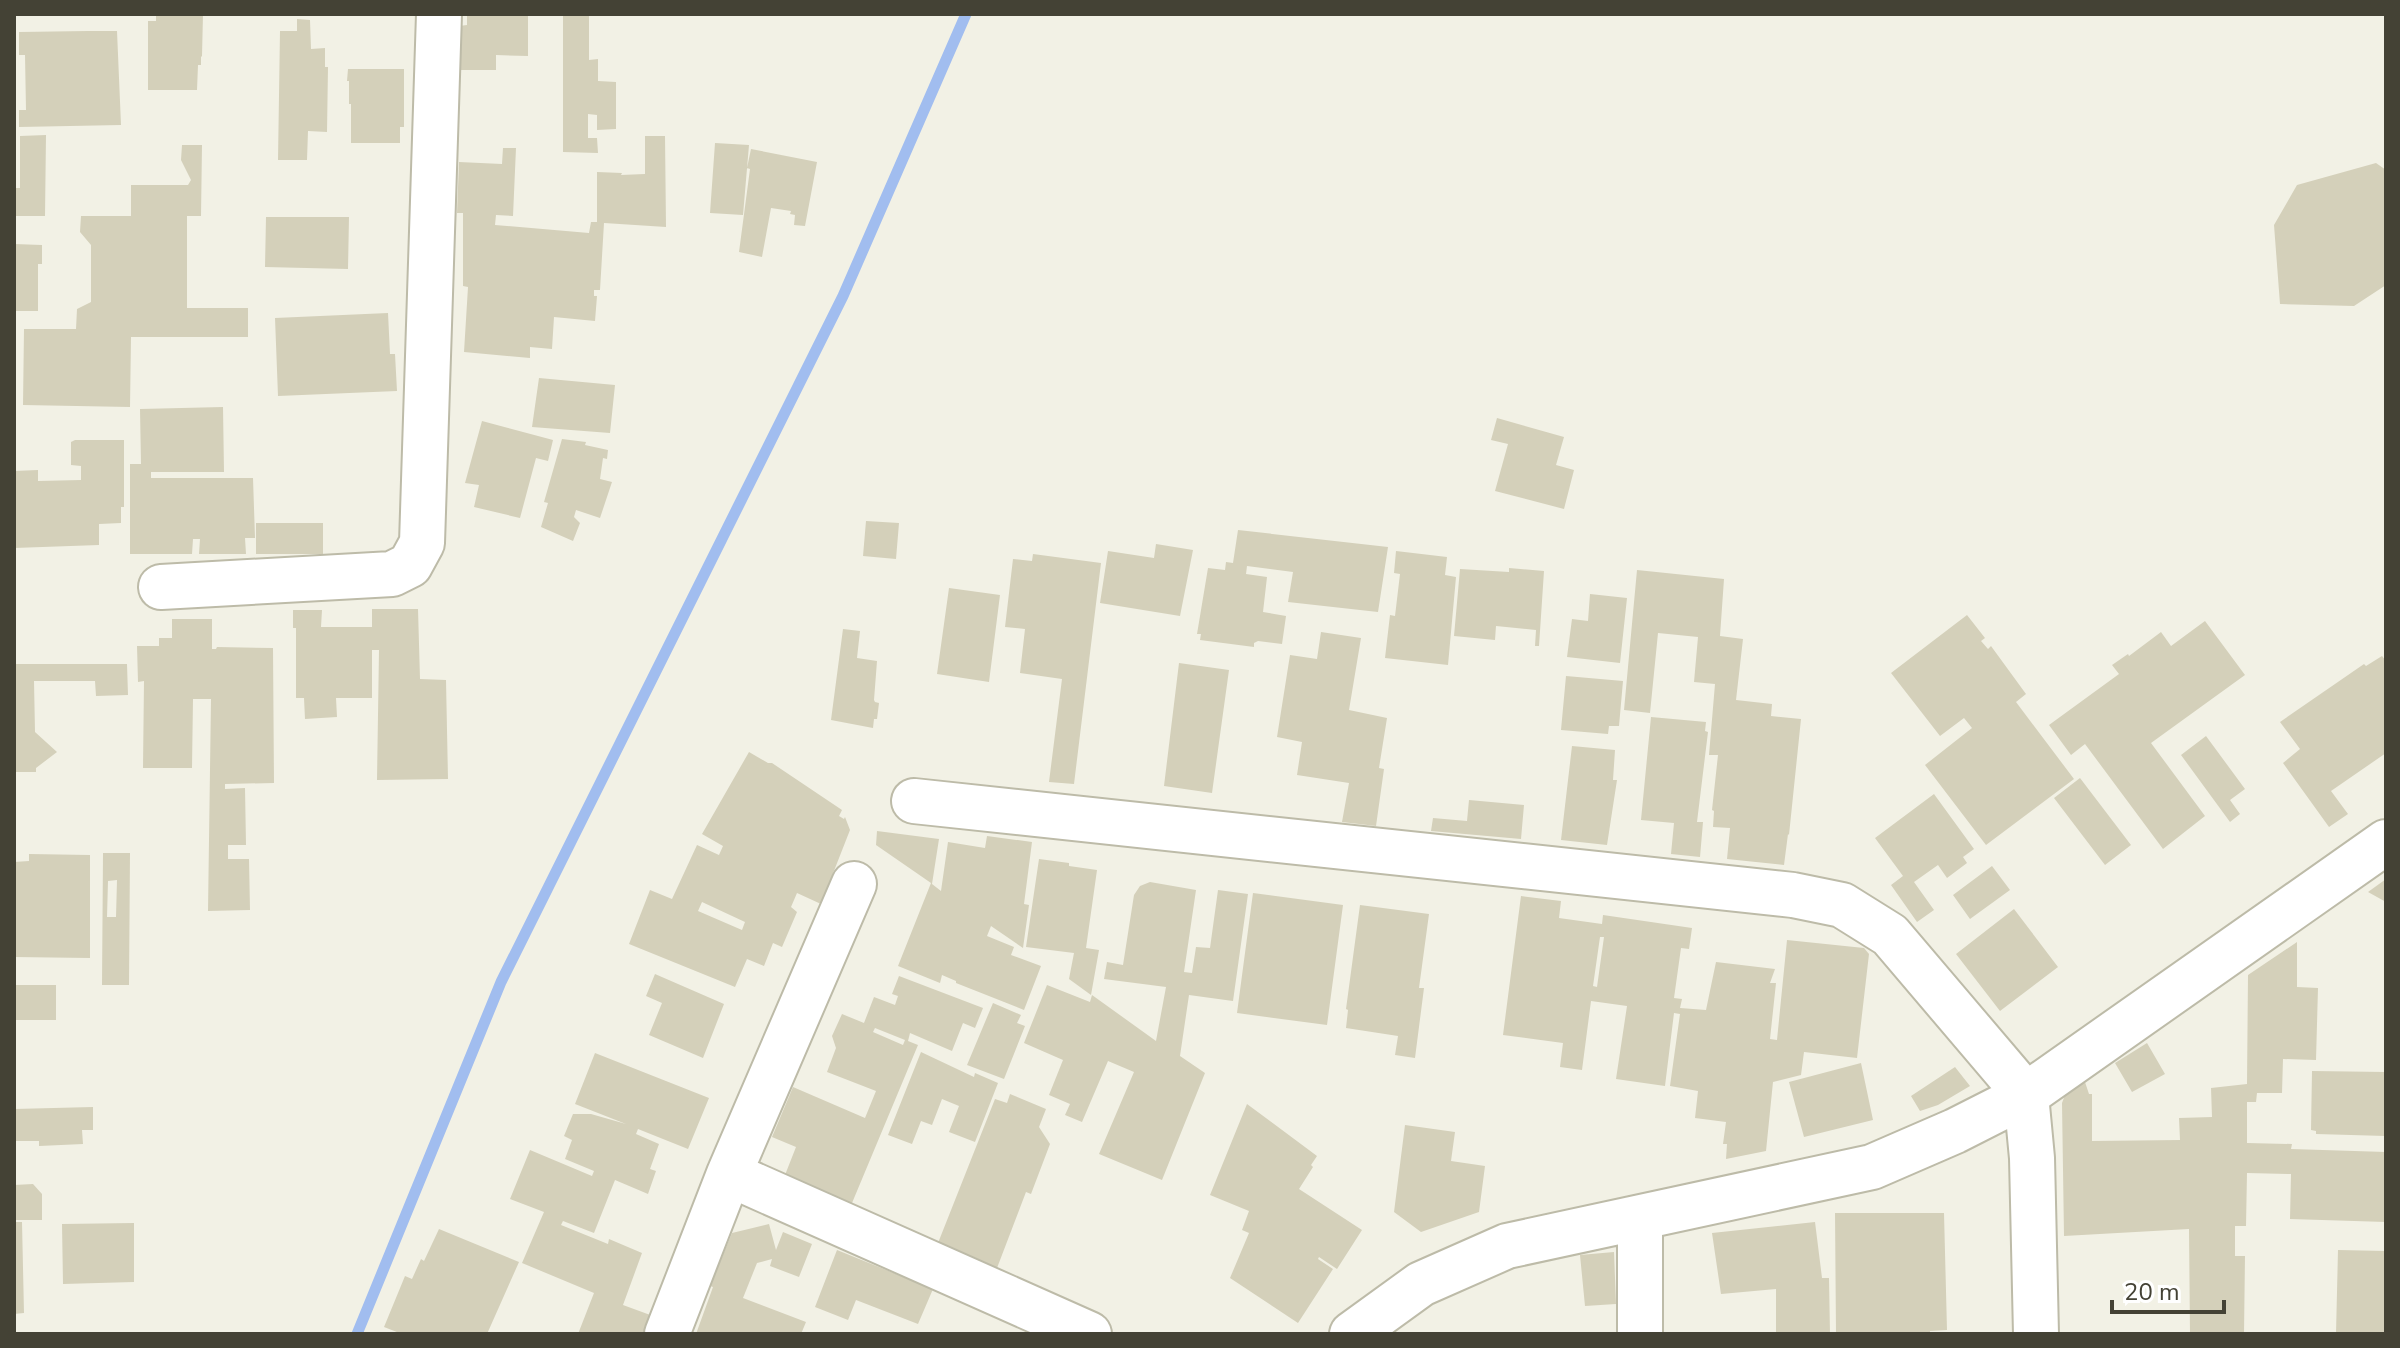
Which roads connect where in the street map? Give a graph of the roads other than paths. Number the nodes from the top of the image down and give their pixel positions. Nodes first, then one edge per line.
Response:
1 (439, 14) edge
2 (161, 587) dead end
3 (914, 801) dead end
4 (2386, 842) edge
5 (854, 884) dead end
6 (2026, 1095) junction
7 (729, 1174) junction
8 (1640, 1218) junction
9 (667, 1334) edge
10 (1089, 1334) edge
11 (1352, 1334) edge
12 (1640, 1334) edge
13 (2036, 1334) edge

1 - 2 street
3 - 6 street
4 - 6 street
5 - 7 street
6 - 8 street
6 - 13 street
7 - 9 street
7 - 10 street
8 - 11 street
8 - 12 street

